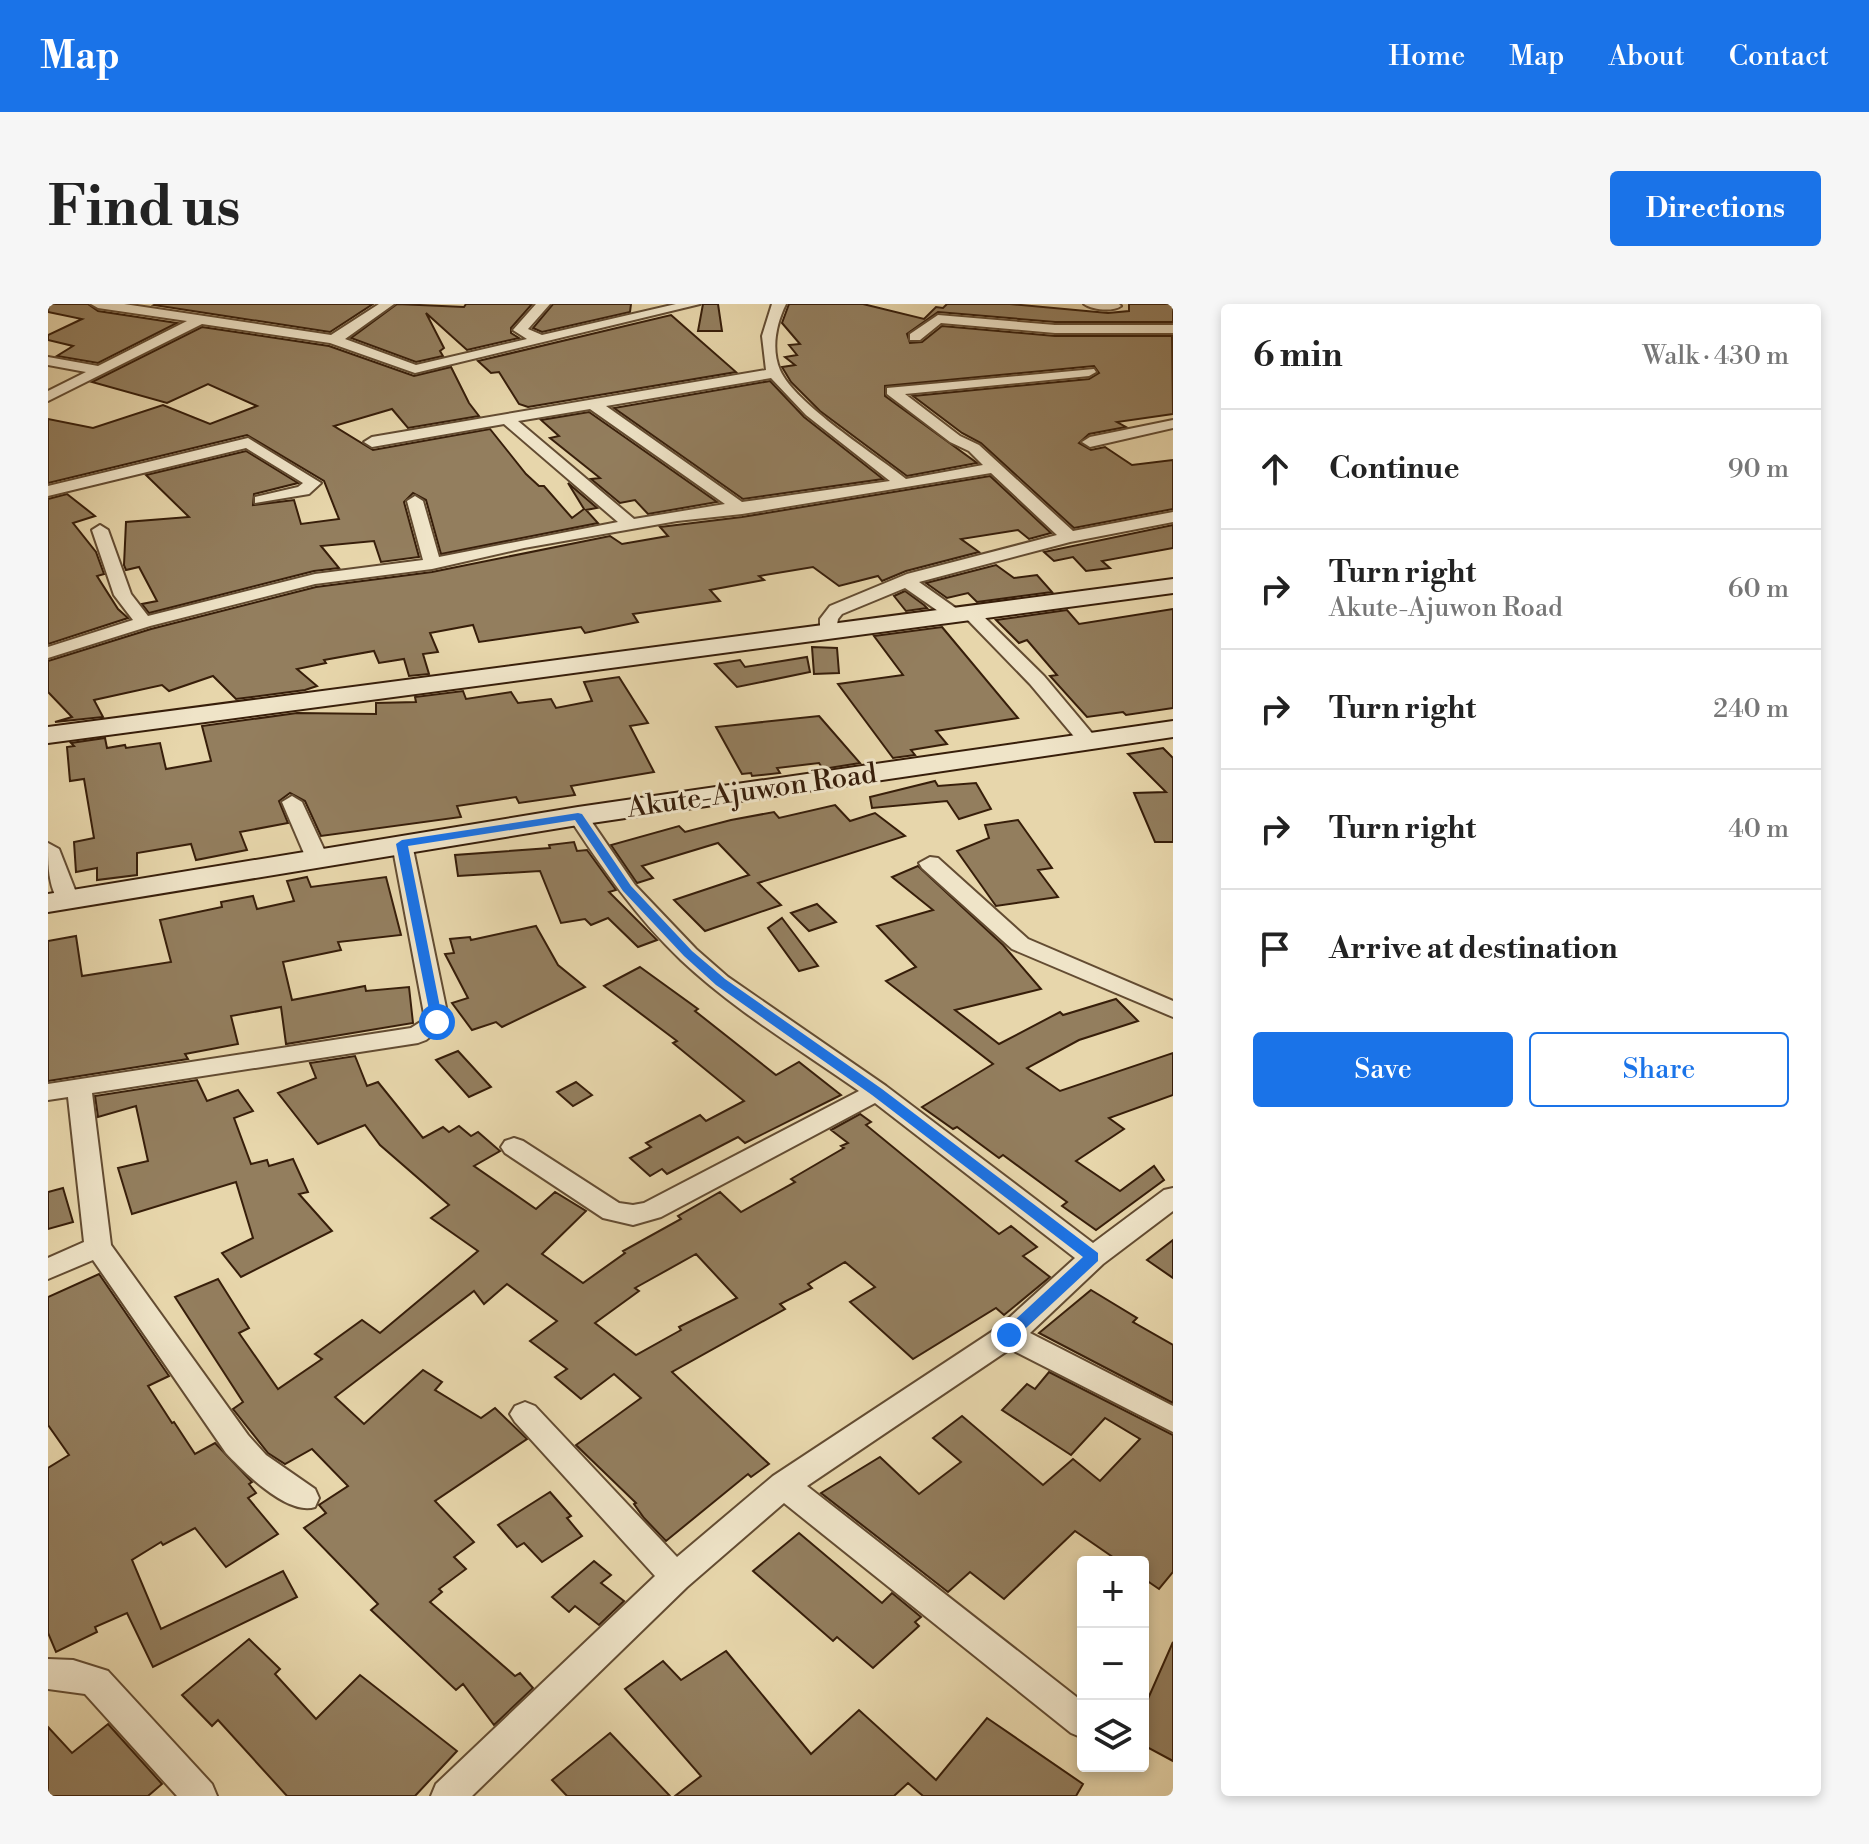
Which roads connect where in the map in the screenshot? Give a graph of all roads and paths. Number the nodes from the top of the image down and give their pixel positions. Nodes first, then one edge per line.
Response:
1 (98, 304) edge
2 (387, 304) edge
3 (543, 304) edge
4 (693, 304) edge
5 (779, 304) edge
6 (1091, 304) edge
7 (1114, 306) dead end
8 (201, 319) junction
9 (1173, 329) edge
10 (915, 337) dead end
11 (333, 339) junction
12 (539, 339) junction
13 (48, 361) edge
14 (101, 371) junction
15 (1089, 372) dead end
16 (773, 373) junction
17 (48, 397) edge
18 (593, 404) junction
19 (508, 420) junction
20 (1173, 424) edge
21 (372, 442) dead end
22 (1090, 442) dead end
23 (992, 468) junction
24 (903, 484) junction
25 (48, 491) edge
26 (261, 500) dead end
27 (415, 501) dead end
28 (742, 509) junction
29 (1173, 517) edge
30 (633, 526) junction
31 (100, 530) dead end
32 (1069, 537) junction
33 (432, 564) junction
34 (908, 582) junction
35 (1173, 586) edge
36 (965, 615) junction
37 (144, 622) junction
38 (829, 632) junction
39 (48, 653) edge
40 (1173, 729) edge
41 (48, 735) edge
42 (1089, 742) junction
43 (292, 802) dead end
44 (578, 816) junction
45 (402, 844) junction
46 (48, 849) edge
47 (317, 858) junction
48 (930, 863) dead end
49 (58, 902) edge
50 (1173, 1010) edge
51 (79, 1087) junction
52 (48, 1092) edge
53 (877, 1092) junction
54 (514, 1147) dead end
55 (1173, 1197) edge
56 (98, 1247) junction
57 (1093, 1257) junction
58 (48, 1269) edge
59 (1009, 1335) junction
60 (525, 1414) dead end
61 (1173, 1420) edge
62 (784, 1485) junction
63 (304, 1498) dead end
64 (676, 1577) junction
65 (48, 1674) edge
66 (1077, 1717) edge
67 (200, 1796) edge
68 (448, 1796) edge

1 - 8 street
2 - 11 street
3 - 12 street
4 - 12 street
5 - 16 street
6 - 7 street
8 - 11 street
8 - 14 street
9 - 10 street
11 - 12 street
13 - 14 street
14 - 17 street
15 - 23 street
16 - 18 street
16 - 24 street
18 - 19 street
18 - 28 street
19 - 21 street
19 - 30 street
20 - 22 street
23 - 24 street
23 - 32 street
24 - 28 street
25 - 26 street
27 - 33 street
28 - 30 street
29 - 32 street
30 - 33 street
31 - 37 street
32 - 34 street
33 - 37 street
34 - 36 street
34 - 38 street
35 - 36 street
36 - 38 street
36 - 42 street
37 - 39 street
38 - 41 street
40 - 42 street, Akute-Ajuwon Road
42 - 44 street, Akute-Ajuwon Road
43 - 47 street
44 - 45 street, Akute-Ajuwon Road
44 - 53 street
45 - 47 street, Akute-Ajuwon Road
45 - 51 street
46 - 49 street
47 - 49 street, Akute-Ajuwon Road
48 - 50 street
51 - 52 street
51 - 56 street
53 - 54 street
53 - 57 street
55 - 57 street
56 - 58 street
56 - 63 street
57 - 59 street
59 - 61 street
59 - 62 street
60 - 64 street
62 - 64 street
62 - 66 street
64 - 68 street
65 - 67 street

